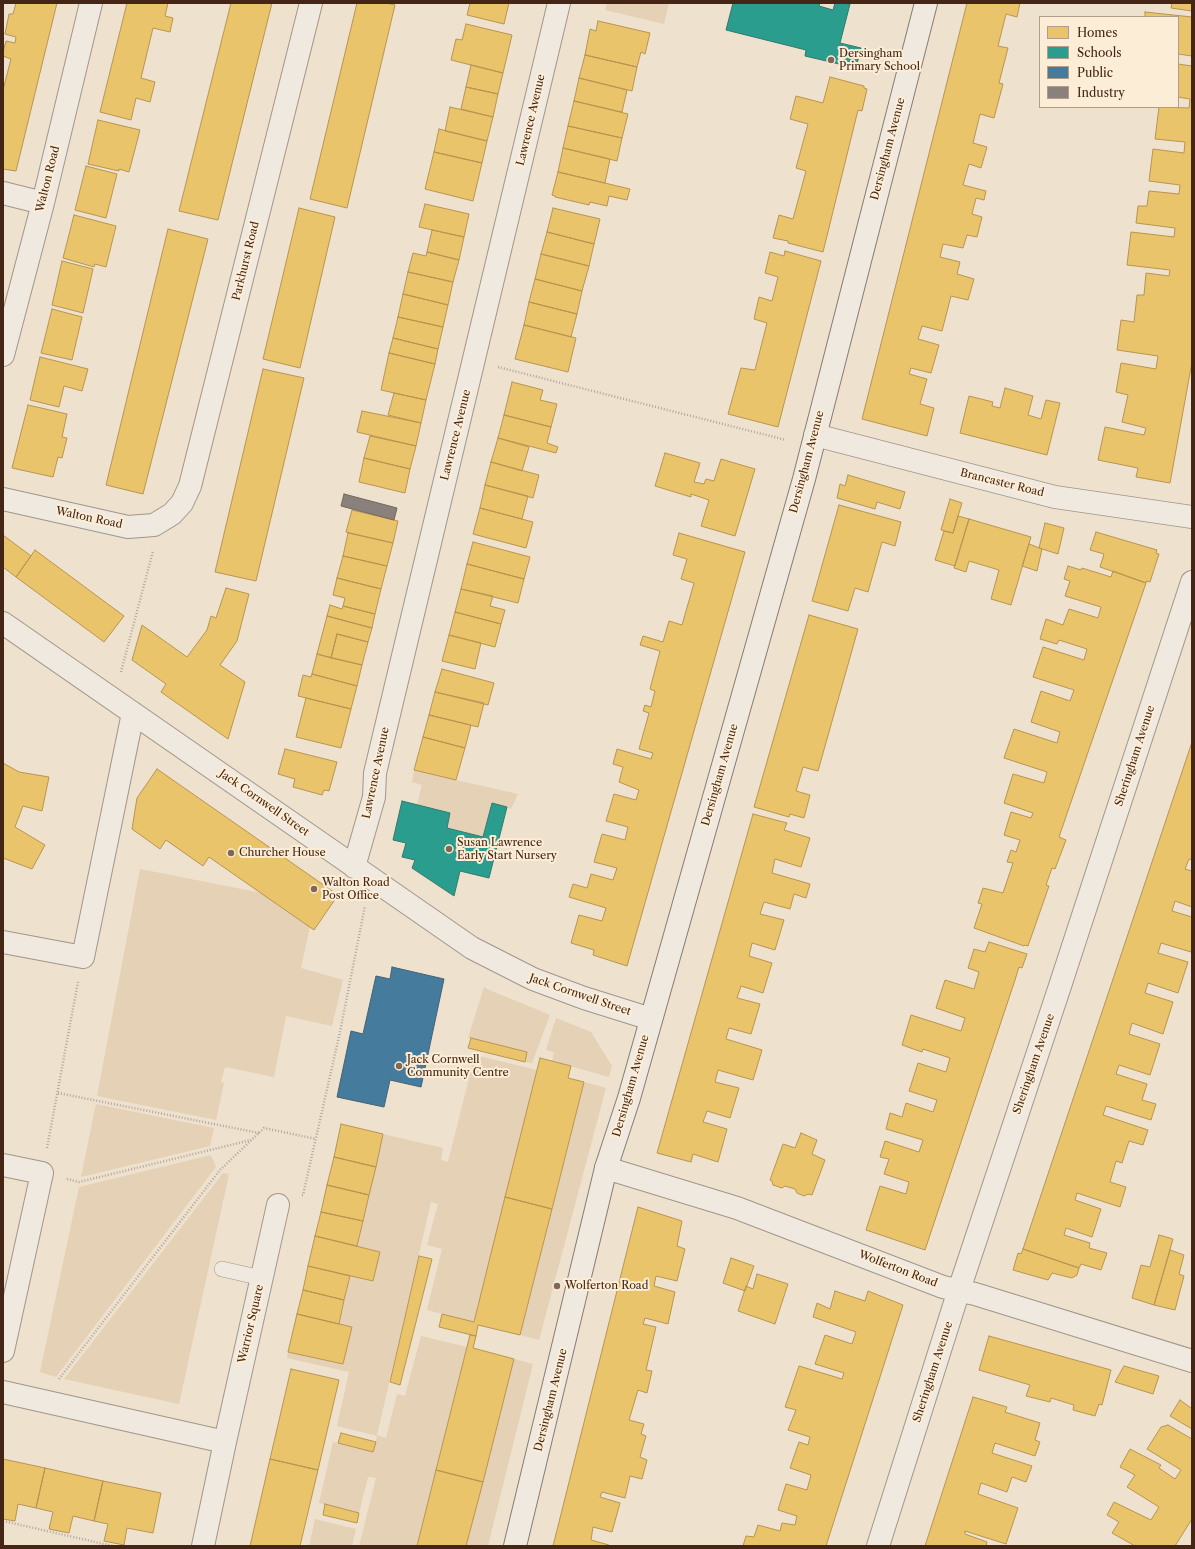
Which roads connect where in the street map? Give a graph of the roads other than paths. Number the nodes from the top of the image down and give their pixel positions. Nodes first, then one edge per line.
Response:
1 (91, 3) edge
2 (311, 3) edge
3 (559, 3) edge
4 (926, 3) edge
5 (3, 194) edge
6 (43, 203) junction
7 (3, 355) edge
8 (813, 440) junction
9 (3, 499) edge
10 (1192, 517) edge
11 (163, 520) joint
12 (1192, 582) edge
13 (3, 623) edge
14 (133, 713) junction
15 (362, 872) junction
16 (3, 942) edge
17 (651, 1019) junction
18 (3, 1165) edge
19 (606, 1168) junction
20 (278, 1205) dead end
21 (222, 1269) dead end
22 (262, 1278) junction
23 (959, 1290) junction
24 (3, 1351) edge
25 (1192, 1361) edge
26 (3, 1392) edge
27 (225, 1442) junction
28 (203, 1546) edge
29 (515, 1546) edge
30 (878, 1546) edge

1 - 6 street, Walton Road
2 - 11 street, Parkhurst Road
3 - 15 street, Lawrence Avenue
4 - 8 street, Dersingham Avenue
5 - 6 street
6 - 7 street, Walton Road
8 - 10 street, Brancaster Road
8 - 17 street, Dersingham Avenue
9 - 11 street, Walton Road
12 - 23 street, Sheringham Avenue
13 - 14 street, Jack Cornwell Street
14 - 15 street, Jack Cornwell Street
14 - 16 street
15 - 17 street, Jack Cornwell Street
17 - 19 street, Dersingham Avenue
18 - 24 street
19 - 23 street, Wolferton Road
19 - 29 street, Dersingham Avenue
20 - 22 street, Warrior Square
21 - 22 lane
22 - 27 street, Warrior Square
23 - 25 street, Wolferton Road
23 - 30 street, Sheringham Avenue
26 - 27 street
27 - 28 street, Warrior Square

